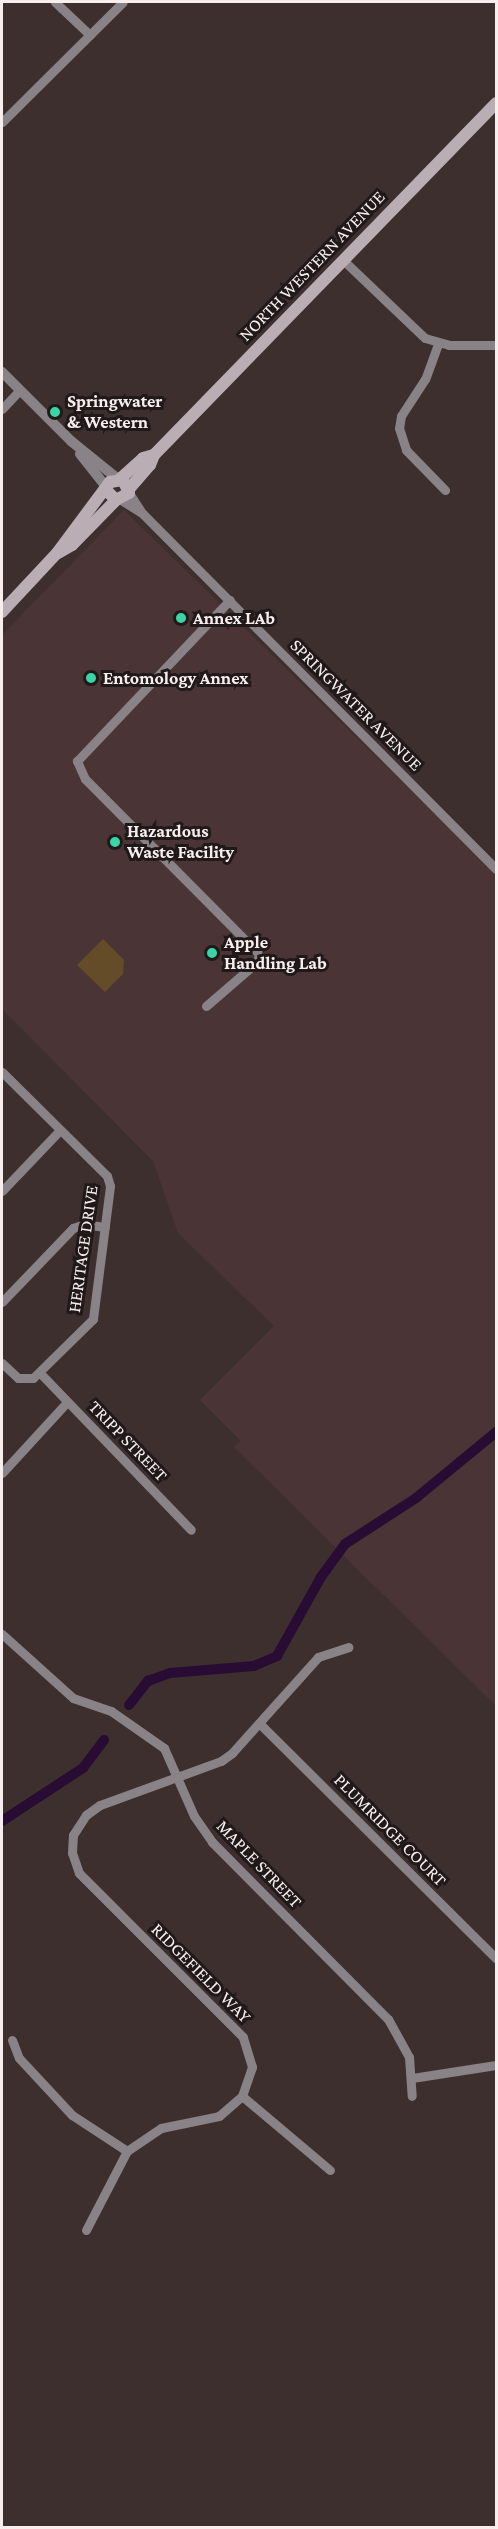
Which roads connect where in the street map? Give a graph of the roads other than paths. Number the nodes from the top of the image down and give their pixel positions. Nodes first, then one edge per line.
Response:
1 (55, 2) edge
2 (123, 2) edge
3 (90, 35) junction
4 (496, 103) edge
5 (2, 122) edge
6 (343, 260) junction
7 (438, 344) junction
8 (496, 345) edge
9 (2, 372) edge
10 (20, 390) junction
11 (2, 409) edge
12 (71, 441) junction
13 (153, 455) junction
14 (119, 479) junction
15 (107, 490) junction
16 (445, 490) dead end
17 (124, 496) junction
18 (57, 553) junction
19 (230, 600) junction
20 (2, 612) edge
21 (496, 869) edge
22 (206, 1006) dead end
23 (3, 1076) edge
24 (60, 1130) junction
25 (2, 1191) edge
26 (105, 1227) junction
27 (2, 1302) edge
28 (2, 1362) edge
29 (41, 1374) junction
30 (67, 1402) junction
31 (2, 1473) edge
32 (191, 1530) dead end
33 (2, 1634) edge
34 (348, 1647) dead end
35 (261, 1725) junction
36 (179, 1776) junction
37 (496, 1958) edge
38 (12, 2040) dead end
39 (496, 2065) edge
40 (412, 2078) junction
41 (242, 2096) junction
42 (412, 2096) dead end
43 (126, 2151) junction
44 (330, 2170) dead end
45 (86, 2230) dead end

1 - 3 street
2 - 3 street
3 - 5 street
4 - 6 main road, NORTH WESTERN AVENUE
6 - 7 street
6 - 13 main road, NORTH WESTERN AVENUE
7 - 8 street
7 - 16 street
9 - 10 street
10 - 11 street
10 - 12 street
12 - 14 street
12 - 15 street
13 - 14 main road, NORTH WESTERN AVENUE
13 - 17 main road, NORTH WESTERN AVENUE
14 - 15 main road, NORTH WESTERN AVENUE
14 - 17 main road
15 - 17 main road
15 - 18 main road, NORTH WESTERN AVENUE
17 - 18 main road, NORTH WESTERN AVENUE
17 - 19 street, SPRINGWATER AVENUE
18 - 20 main road, NORTH WESTERN AVENUE
19 - 21 street, SPRINGWATER AVENUE
19 - 22 street
23 - 24 street, HERITAGE DRIVE
24 - 25 street
24 - 26 street, HERITAGE DRIVE
26 - 27 street
26 - 29 street, HERITAGE DRIVE
28 - 29 street
29 - 30 street, TRIPP STREET
30 - 31 street
30 - 32 street, TRIPP STREET
33 - 36 street, MAPLE STREET
34 - 35 street, RIDGEFIELD WAY
35 - 36 street, RIDGEFIELD WAY
35 - 37 street, PLUMRIDGE COURT
36 - 40 street, MAPLE STREET
36 - 41 street, RIDGEFIELD WAY
38 - 43 street
39 - 40 street
40 - 42 street, MAPLE STREET
41 - 43 street
41 - 44 street
43 - 45 street

